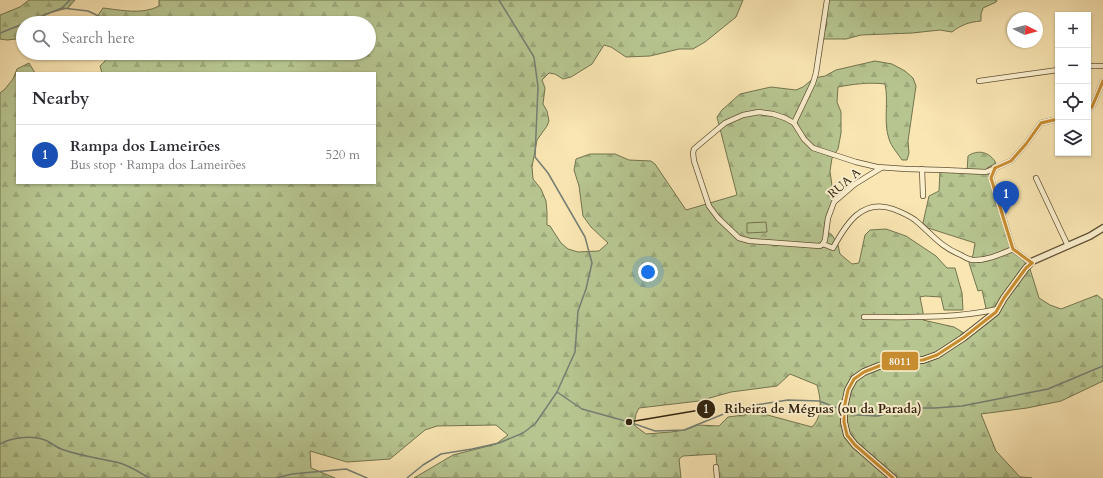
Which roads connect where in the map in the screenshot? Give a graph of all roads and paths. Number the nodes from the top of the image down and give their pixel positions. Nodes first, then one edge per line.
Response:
1 (827, 0) edge
2 (1091, 66) edge
3 (1103, 66) edge
4 (1055, 70) edge
5 (979, 80) dead end
6 (1103, 81) edge
7 (1091, 108) edge
8 (1055, 120) edge
9 (794, 123) junction
10 (882, 167) junction
11 (995, 168) junction
12 (922, 170) junction
13 (1036, 178) dead end
14 (923, 196) dead end
15 (1103, 228) edge
16 (823, 244) junction
17 (1068, 246) junction
18 (1013, 249) junction
19 (1032, 263) junction
20 (998, 309) junction
21 (864, 317) dead end
22 (716, 467) dead end
23 (717, 478) edge
24 (892, 478) edge

1 - 9 street
2 - 3 street
4 - 5 street
6 - 7 street
8 - 11 street
9 - 10 street
9 - 16 street
10 - 12 street
10 - 16 street, RUA A
11 - 12 street
11 - 18 street
12 - 14 street
13 - 17 street
15 - 17 street
16 - 18 street
17 - 19 street
18 - 19 street
19 - 20 street
20 - 21 street
20 - 24 street
22 - 23 street

